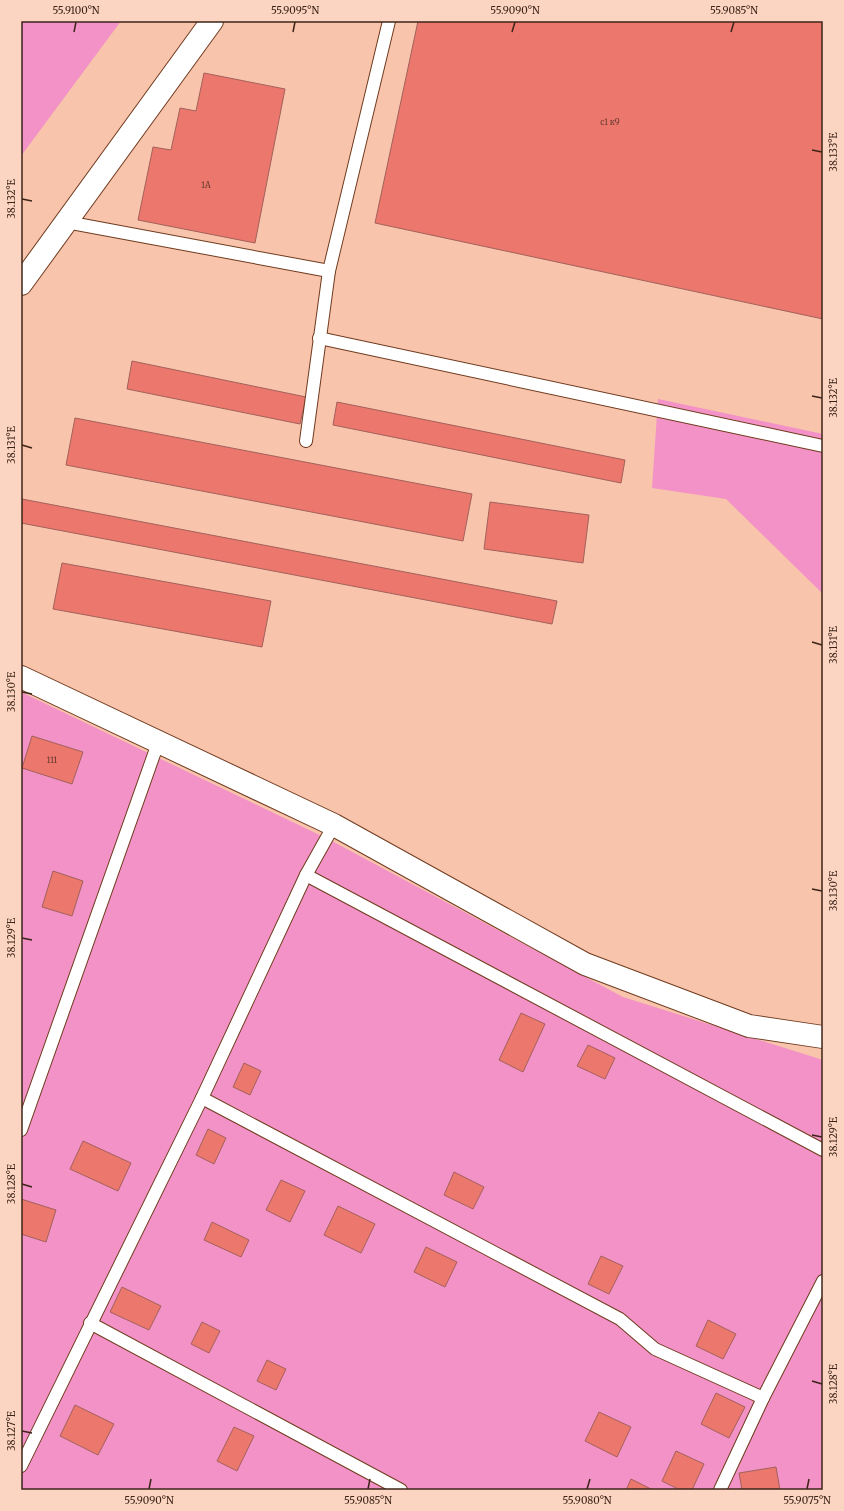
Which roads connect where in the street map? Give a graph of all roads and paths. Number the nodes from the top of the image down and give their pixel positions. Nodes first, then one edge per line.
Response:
1 (212, 21) edge
2 (390, 21) edge
3 (66, 222) junction
4 (329, 271) junction
5 (21, 284) edge
6 (319, 338) junction
7 (306, 440) dead end
8 (823, 446) edge
9 (21, 677) edge
10 (158, 742) junction
11 (334, 825) junction
12 (306, 875) junction
13 (823, 1038) edge
14 (202, 1098) junction
15 (21, 1130) edge
16 (823, 1150) edge
17 (823, 1280) edge
18 (90, 1323) junction
19 (764, 1398) junction
20 (21, 1466) edge
21 (401, 1490) edge
22 (720, 1490) edge

1 - 3 street
2 - 4 lane
3 - 4 lane
3 - 5 street
4 - 6 lane
6 - 7 lane
6 - 8 lane
9 - 10 street
10 - 11 street
10 - 15 lane
11 - 12 lane
11 - 13 street
12 - 14 lane
12 - 16 lane
14 - 18 lane
14 - 19 lane
17 - 19 lane
18 - 20 lane
18 - 21 lane
19 - 22 lane

